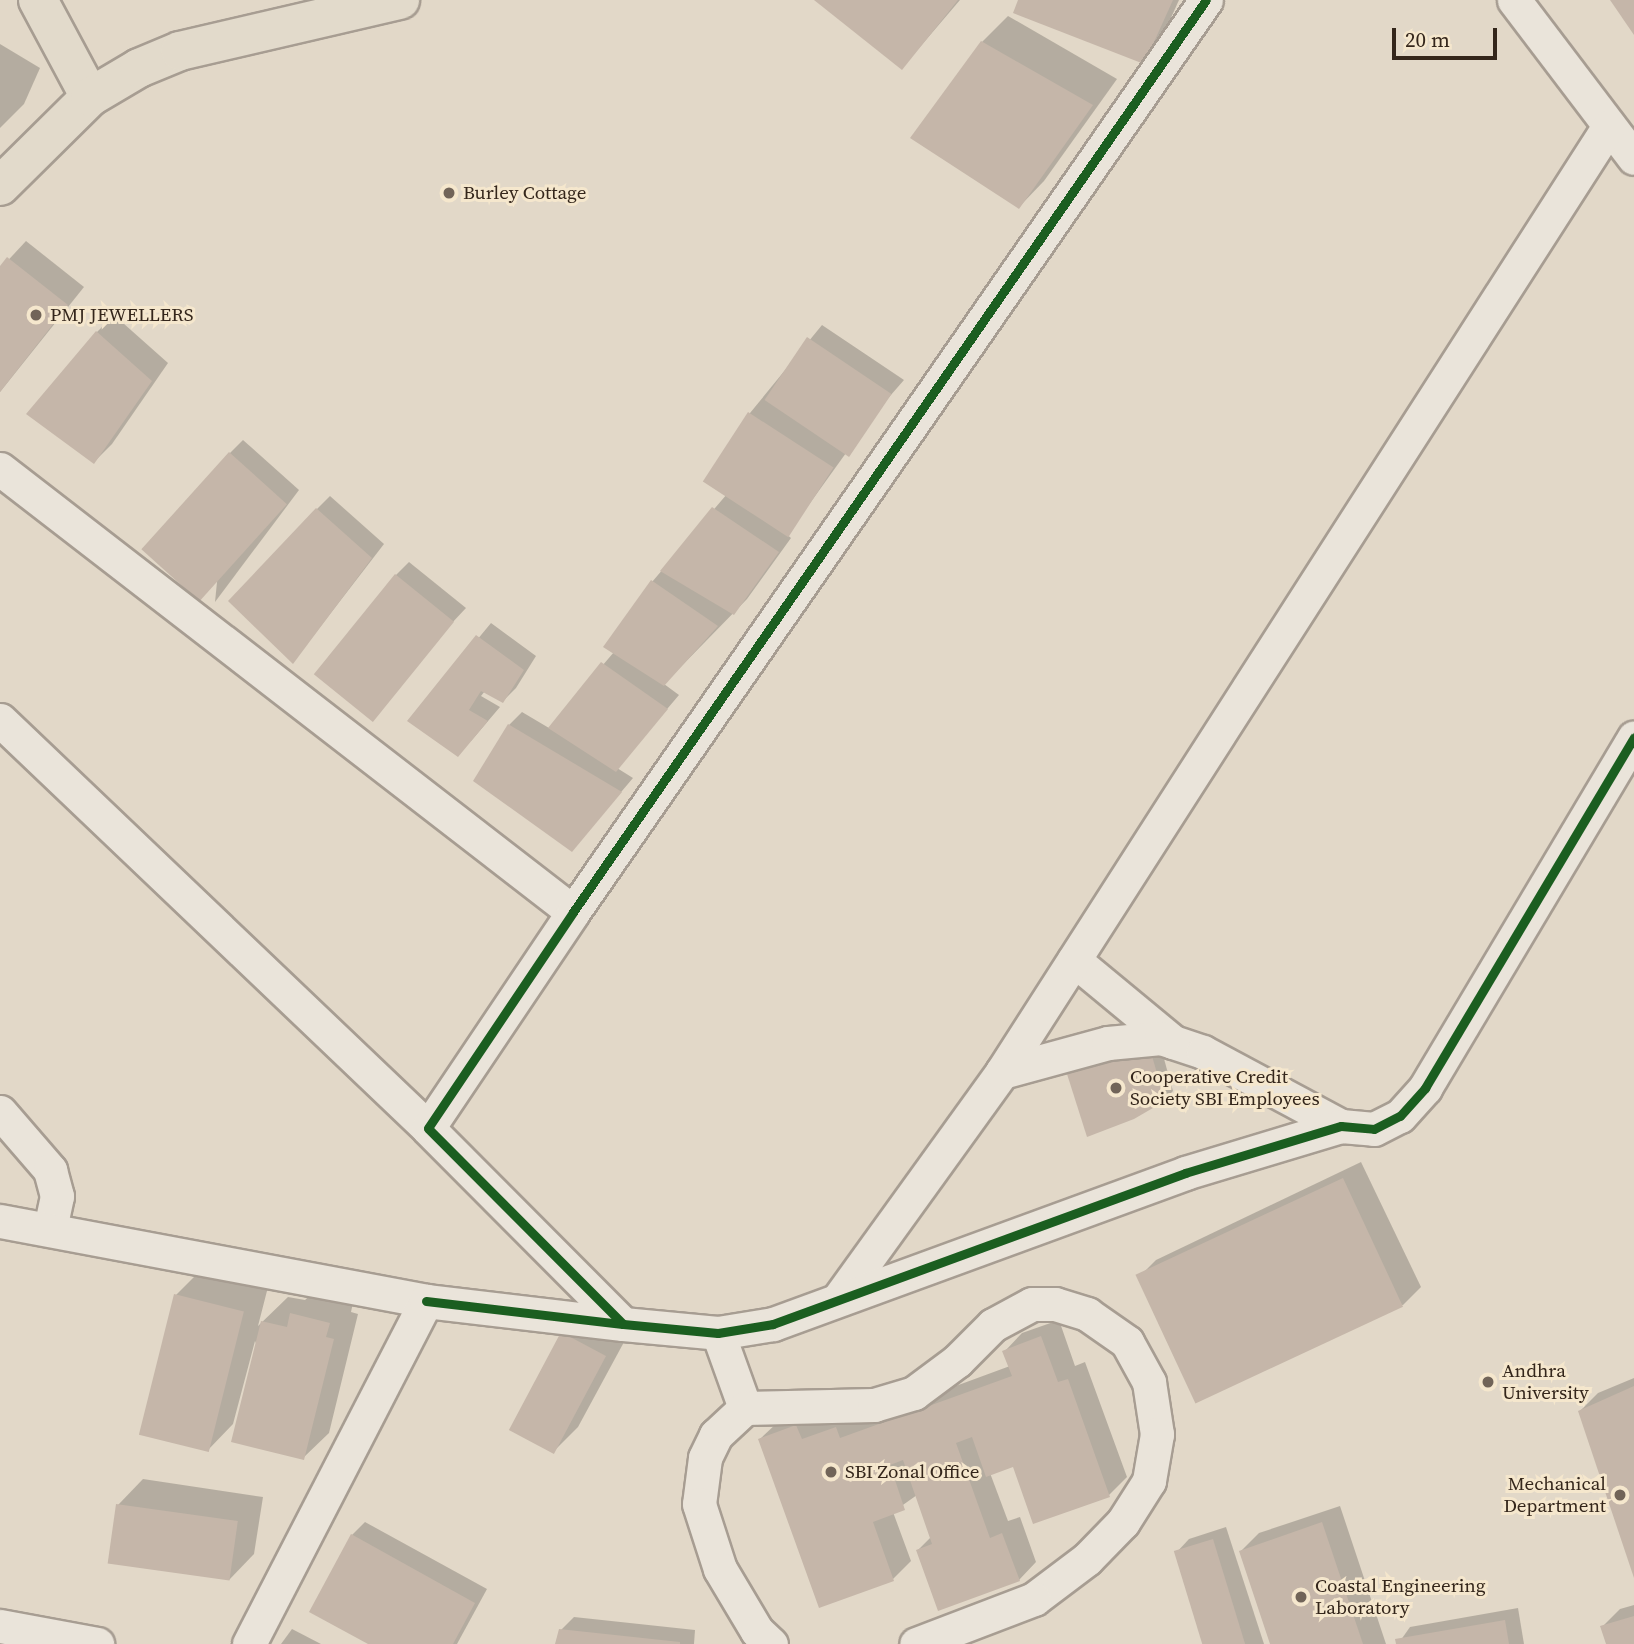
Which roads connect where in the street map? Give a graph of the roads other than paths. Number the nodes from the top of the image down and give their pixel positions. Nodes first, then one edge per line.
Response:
1 (38, 0) edge
2 (400, 0) edge
3 (1206, 0) edge
4 (1514, 0) edge
5 (90, 97) junction
6 (1609, 126) junction
7 (1634, 158) edge
8 (0, 186) edge
9 (0, 469) edge
10 (0, 720) edge
11 (1634, 738) edge
12 (573, 912) junction
13 (1074, 960) junction
14 (1173, 1042) junction
15 (1002, 1072) junction
16 (0, 1112) edge
17 (1340, 1126) junction
18 (428, 1128) junction
19 (0, 1221) edge
20 (50, 1228) junction
21 (839, 1298) junction
22 (426, 1301) junction
23 (623, 1324) junction
24 (718, 1333) junction
25 (745, 1408) junction
26 (0, 1626) edge
27 (97, 1644) edge
28 (249, 1644) edge
29 (771, 1644) edge
30 (916, 1644) edge

1 - 5 main road
2 - 5 main road
3 - 12 street
4 - 6 street
5 - 8 main road
6 - 7 street
6 - 13 street
9 - 12 street
10 - 18 street
11 - 17 street
12 - 18 street
13 - 14 street
13 - 15 street
14 - 15 street
14 - 17 street
15 - 21 street
16 - 20 street
17 - 21 street
18 - 23 street
19 - 20 street
20 - 22 street
21 - 24 street
22 - 23 street
22 - 28 street
23 - 24 street
24 - 25 street
25 - 29 street
25 - 30 street
26 - 27 street

